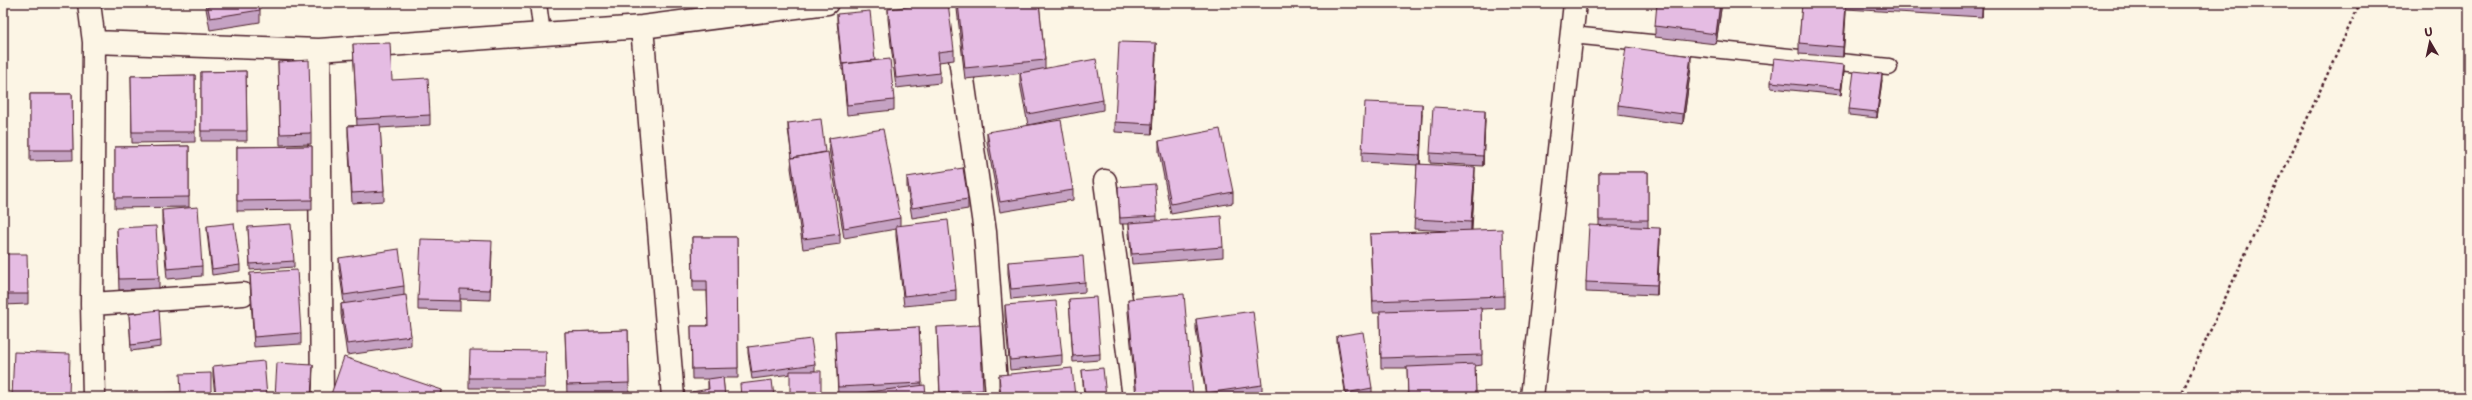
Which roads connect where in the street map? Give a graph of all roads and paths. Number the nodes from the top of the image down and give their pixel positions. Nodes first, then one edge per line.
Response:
1 (89, 3) edge
2 (538, 3) edge
3 (827, 3) edge
4 (952, 3) edge
5 (1575, 3) edge
6 (2360, 3) edge
7 (642, 27) junction
8 (542, 34) junction
9 (1572, 35) junction
10 (94, 42) junction
11 (319, 50) junction
12 (1889, 67) dead end
13 (1106, 181) dead end
14 (243, 294) dead end
15 (92, 304) junction
16 (94, 397) edge
17 (322, 397) edge
18 (673, 397) edge
19 (997, 397) edge
20 (1134, 397) edge
21 (1532, 397) edge
22 (2180, 397) edge

1 - 10 street
2 - 8 lane
3 - 7 street
4 - 19 street
5 - 9 street
6 - 22 path
7 - 8 street
7 - 18 street
8 - 11 street
9 - 12 lane
9 - 21 street
10 - 11 street
10 - 15 street
11 - 17 street
13 - 20 street
14 - 15 street
15 - 16 street

